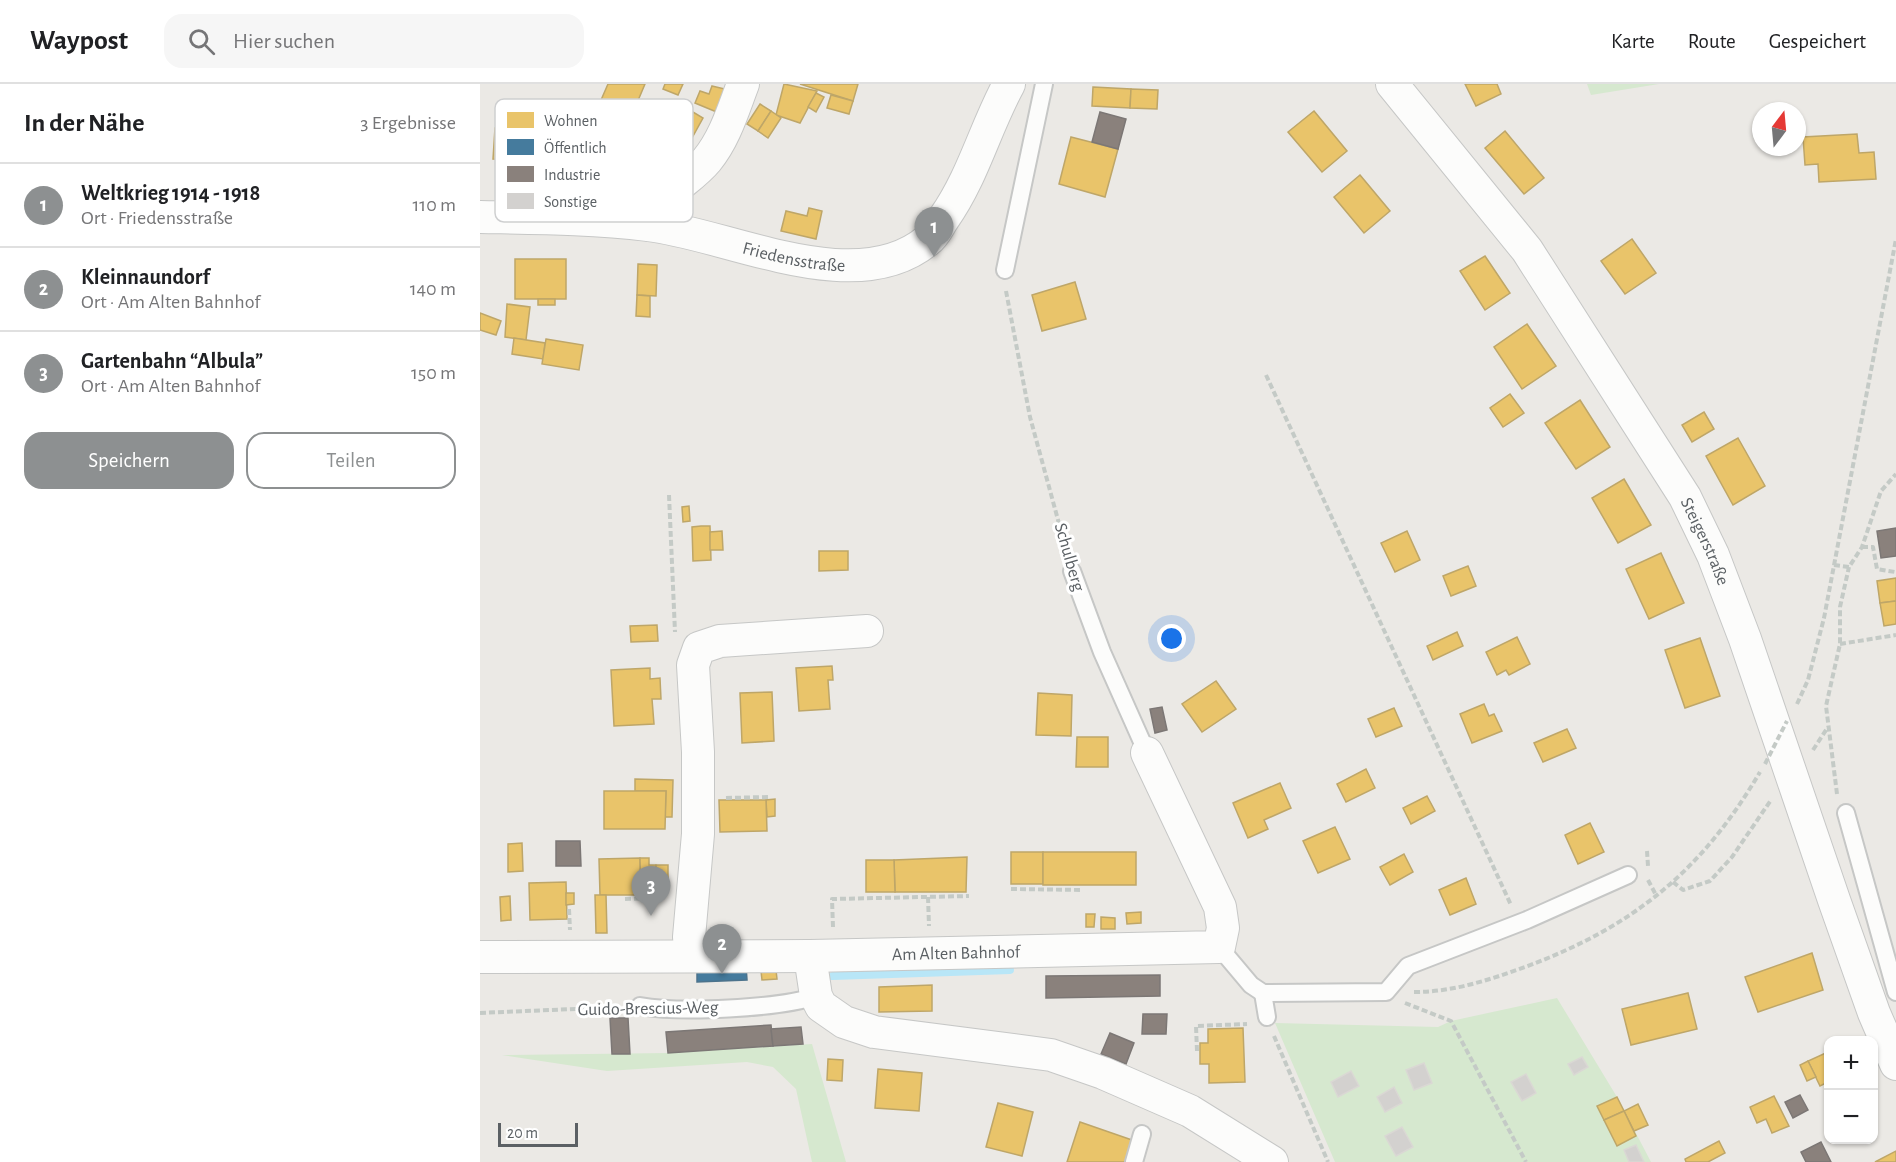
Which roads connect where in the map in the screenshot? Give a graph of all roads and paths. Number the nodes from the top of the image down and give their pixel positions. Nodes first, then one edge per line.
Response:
1 (743, 84) edge
2 (1010, 84) edge
3 (1044, 84) edge
4 (1407, 91) edge
5 (693, 172) edge
6 (480, 217) edge
7 (495, 218) edge
8 (586, 222) edge
9 (651, 222) edge
10 (650, 225) junction
11 (1896, 239) edge
12 (1895, 248) edge
13 (1005, 270) joint
14 (1266, 375) dead end
15 (1896, 474) edge
16 (669, 495) dead end
17 (1862, 548) junction
18 (1834, 565) junction
19 (1849, 567) junction
20 (1072, 571) joint
21 (1895, 572) edge
22 (867, 631) dead end
23 (1896, 635) edge
24 (1840, 644) junction
25 (699, 648) junction
26 (1828, 727) junction
27 (1818, 741) dead end
28 (1147, 753) joint
29 (1765, 764) dead end
30 (768, 797) dead end
31 (1772, 799) dead end
32 (698, 800) junction
33 (1845, 813) joint
34 (1628, 874) dead end
35 (1648, 881) dead end
36 (1673, 882) dead end
37 (1011, 889) dead end
38 (1083, 890) dead end
39 (1656, 895) dead end
40 (969, 896) dead end
41 (673, 898) dead end
42 (626, 899) dead end
43 (569, 909) dead end
44 (1520, 923) junction
45 (571, 938) dead end
46 (1219, 947) junction
47 (691, 956) junction
48 (822, 956) junction
49 (480, 957) edge
50 (1386, 992) junction
51 (1896, 992) edge
52 (1263, 993) junction
53 (816, 996) junction
54 (639, 1006) joint
55 (480, 1013) edge
56 (1259, 1020) junction
57 (1197, 1051) dead end
58 (1896, 1064) edge
59 (1142, 1134) dead end
60 (1134, 1162) edge
61 (1272, 1162) edge
62 (1328, 1162) edge
63 (1526, 1162) edge

1 - 5 street
2 - 10 street, Friedensstraße
3 - 13 lane
4 - 58 street, Steigerstraße
6 - 7 street, Friedensstraße
8 - 10 street, Friedensstraße
9 - 10 street
11 - 12 path
12 - 18 path
13 - 20 path, Schulberg
14 - 44 path
15 - 17 path
16 - 25 path
17 - 19 path
17 - 21 path
18 - 19 path
18 - 29 path, bridge
19 - 24 path
20 - 28 lane, Schulberg
22 - 25 street
23 - 24 path
24 - 26 path
25 - 32 street
26 - 27 path
26 - 33 path
28 - 46 street, Schulberg
30 - 32 path
31 - 36 path
32 - 47 street
33 - 51 lane
34 - 44 lane
35 - 39 path
37 - 38 path
40 - 48 path
41 - 42 path
43 - 45 path
44 - 50 lane
46 - 48 street, Am Alten Bahnhof
46 - 52 lane
47 - 48 street, Am Alten Bahnhof
47 - 49 street, Am Alten Bahnhof
48 - 53 street
50 - 52 lane
50 - 63 path
52 - 56 lane
53 - 54 lane, Guido-Brescius-Weg
53 - 61 street
54 - 55 path, Guido-Brescius-Weg
56 - 57 path
56 - 62 path
59 - 60 lane

